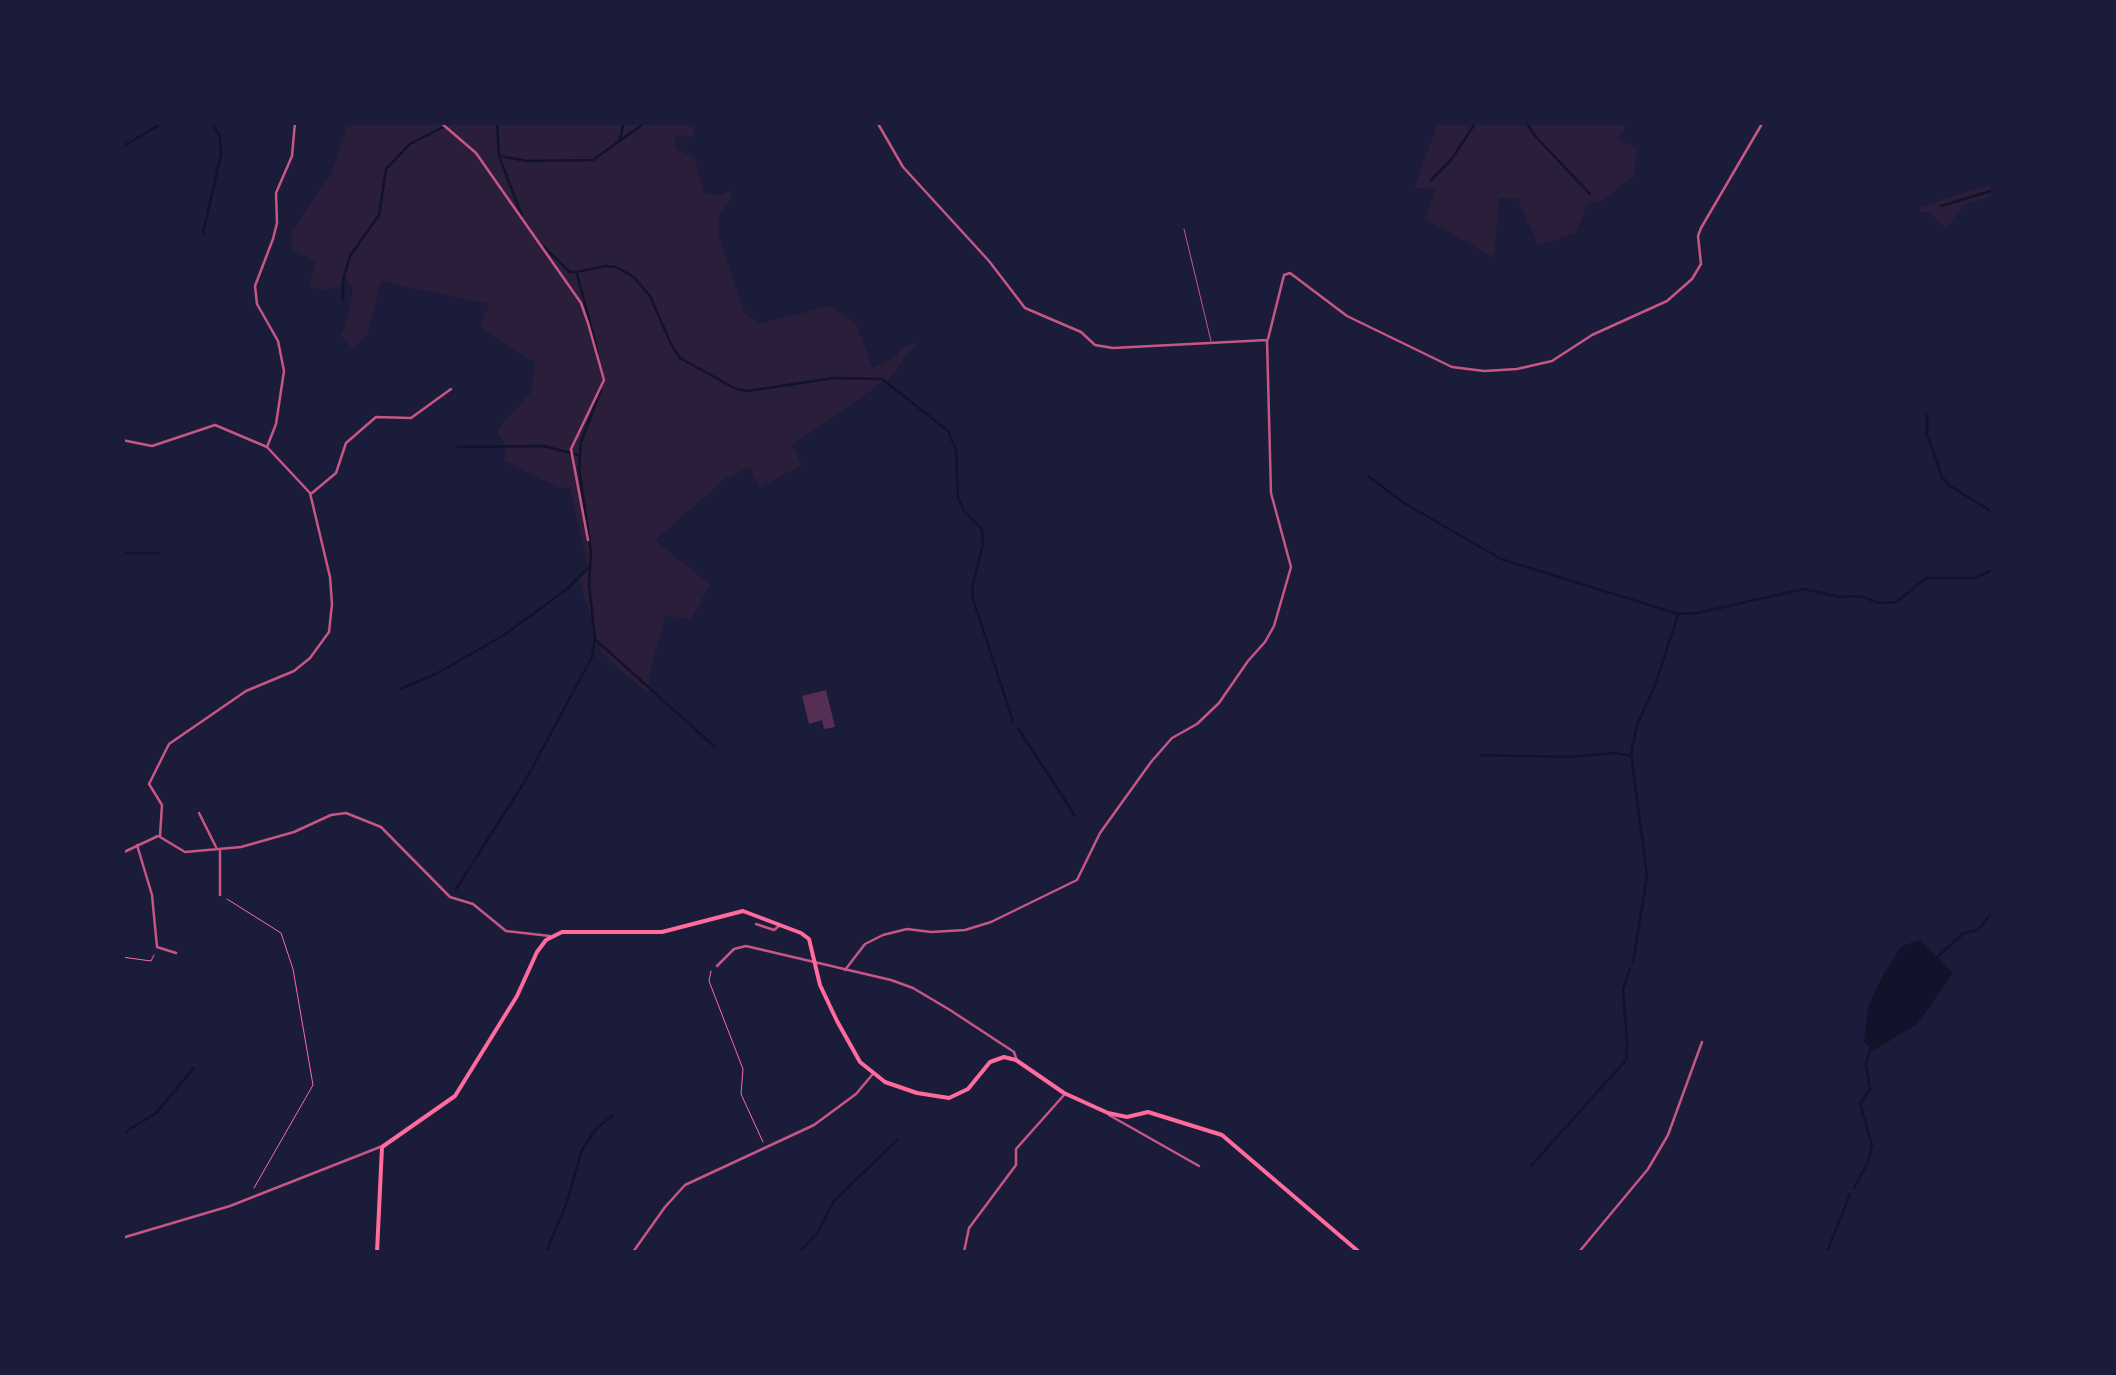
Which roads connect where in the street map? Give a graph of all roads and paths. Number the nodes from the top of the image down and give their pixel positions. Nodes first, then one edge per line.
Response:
1 (296, 122) edge
2 (440, 122) edge
3 (877, 122) edge
4 (1762, 122) edge
5 (1184, 229) dead end
6 (1267, 340) junction
7 (1211, 344) junction
8 (451, 388) dead end
9 (122, 440) edge
10 (267, 447) junction
11 (310, 494) junction
12 (588, 540) dead end
13 (199, 814) dead end
14 (160, 836) junction
15 (137, 845) junction
16 (218, 848) junction
17 (122, 853) edge
18 (220, 895) joint
19 (756, 924) dead end
20 (780, 924) junction
21 (550, 936) junction
22 (157, 947) junction
23 (176, 952) dead end
24 (122, 957) edge
25 (814, 964) junction
26 (718, 966) joint
27 (845, 970) junction
28 (1702, 1042) dead end
29 (1016, 1060) junction
30 (872, 1074) junction
31 (1064, 1093) junction
32 (1108, 1113) junction
33 (382, 1147) junction
34 (766, 1150) junction
35 (1199, 1166) dead end
36 (248, 1199) junction
37 (122, 1238) edge
38 (377, 1252) edge
39 (633, 1252) edge
40 (964, 1252) edge
41 (1359, 1252) edge
42 (1579, 1252) edge

1 - 10 street
2 - 12 street
3 - 7 street
4 - 6 street
5 - 7 street
6 - 7 street
6 - 27 street
8 - 11 street
9 - 10 street
10 - 11 street
11 - 14 street
13 - 16 street
14 - 15 street
14 - 16 street
15 - 17 street
15 - 22 street
16 - 18 street
16 - 21 street
18 - 36 path
19 - 20 street
20 - 21 main road
20 - 25 main road
21 - 33 main road
22 - 23 street
22 - 24 path
25 - 26 street
25 - 27 street
25 - 30 main road
26 - 34 path
27 - 29 street
28 - 42 street
29 - 30 main road
29 - 31 main road
30 - 34 street
31 - 32 main road
31 - 40 street
32 - 35 street
32 - 41 main road
33 - 36 street
33 - 38 main road
34 - 39 street
36 - 37 street

